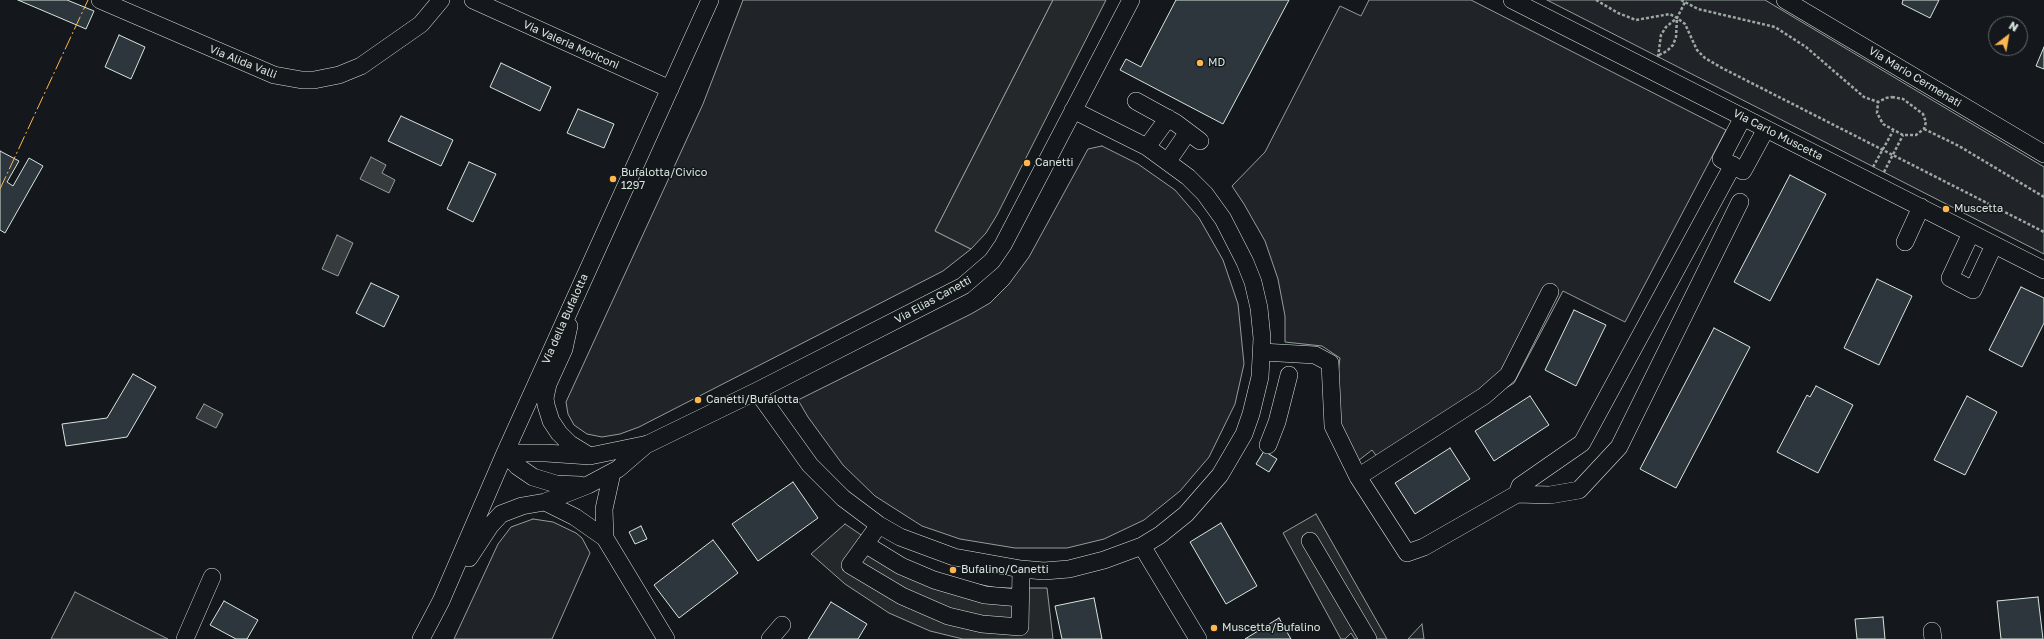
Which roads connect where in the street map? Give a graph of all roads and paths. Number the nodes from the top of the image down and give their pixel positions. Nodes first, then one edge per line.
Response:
1 (100, 0) edge
2 (442, 0) edge
3 (473, 0) edge
4 (710, 0) edge
5 (1131, 0) edge
6 (1512, 0) edge
7 (1596, 0) edge
8 (1681, 0) edge
9 (1785, 0) edge
10 (1685, 2) junction
11 (1677, 18) junction
12 (1659, 55) junction
13 (1652, 71) junction
14 (670, 89) junction
15 (1136, 101) dead end
16 (1878, 102) junction
17 (1073, 110) junction
18 (1743, 117) junction
19 (1168, 118) junction
20 (1766, 129) junction
21 (1924, 129) junction
22 (1893, 131) junction
23 (1903, 135) junction
24 (1147, 147) junction
25 (1883, 150) junction
26 (2044, 154) edge
27 (1893, 155) junction
28 (1168, 161) junction
29 (1733, 165) junction
30 (1872, 183) junction
31 (2044, 198) edge
32 (1740, 202) dead end
33 (1921, 208) junction
34 (2044, 232) edge
35 (1971, 233) junction
36 (1905, 242) dead end
37 (1994, 245) junction
38 (2044, 270) edge
39 (1550, 292) dead end
40 (569, 308) junction
41 (1262, 352) junction
42 (1289, 375) dead end
43 (1258, 390) junction
44 (757, 391) junction
45 (1284, 396) junction
46 (1251, 414) junction
47 (1277, 422) junction
48 (648, 444) junction
49 (1268, 445) dead end
50 (505, 453) junction
51 (590, 456) junction
52 (612, 473) junction
53 (1358, 477) junction
54 (588, 485) junction
55 (1517, 494) junction
56 (545, 502) junction
57 (879, 525) junction
58 (605, 538) junction
59 (1310, 541) dead end
60 (865, 544) junction
61 (1142, 546) junction
62 (1021, 569) junction
63 (212, 577) dead end
64 (1020, 598) junction
65 (441, 601) junction
66 (782, 625) dead end
67 (185, 639) edge
68 (421, 639) edge
69 (666, 639) edge
70 (770, 639) edge
71 (1198, 639) edge
72 (1368, 639) edge

1 - 2 street, Via Alida Valli
3 - 14 street, Via Valeria Moriconi
4 - 14 street, Via della Bufalotta
5 - 17 street, Via Elias Canetti
6 - 13 street, Via Carlo Muscetta
7 - 11 path
8 - 10 path
9 - 26 street, Via Mario Cermenati
10 - 11 path
10 - 16 path
11 - 12 path
11 - 12 path
11 - 25 path
12 - 13 path
13 - 18 street, Via Carlo Muscetta
14 - 40 street, Via della Bufalotta
15 - 19 street
16 - 21 path
16 - 22 path
17 - 24 street
17 - 44 street, Via Elias Canetti
18 - 20 street, Via Carlo Muscetta
18 - 29 street
19 - 24 street
19 - 28 street
20 - 29 street
20 - 30 street, Via Carlo Muscetta
21 - 23 path
21 - 31 path
22 - 23 path
22 - 25 path
23 - 27 path
24 - 28 street
25 - 27 path
25 - 30 path
27 - 30 path
27 - 34 path
28 - 41 street
29 - 55 street
30 - 33 street, Via Carlo Muscetta
32 - 55 street
33 - 35 street, Via Carlo Muscetta
33 - 36 street
35 - 37 street, Via Carlo Muscetta
35 - 37 street
37 - 38 street, Via Carlo Muscetta
39 - 53 street
40 - 50 street, Via della Bufalotta
40 - 51 street
41 - 43 street
41 - 53 street
42 - 45 street
43 - 45 street
43 - 46 street
44 - 48 street, Via Elias Canetti
44 - 57 street
45 - 47 street
46 - 47 street
46 - 61 street
47 - 49 street
48 - 51 street
48 - 52 street
50 - 51 street
50 - 54 street
50 - 65 street, Via della Bufalotta
52 - 54 street
52 - 58 street
53 - 55 street
54 - 56 street
56 - 58 street
56 - 65 street
57 - 60 street
57 - 62 street
58 - 69 street
59 - 72 street
60 - 64 street
60 - 64 street
61 - 62 street
61 - 71 street
62 - 64 street
63 - 67 street
65 - 68 street, Via della Bufalotta
66 - 70 street

